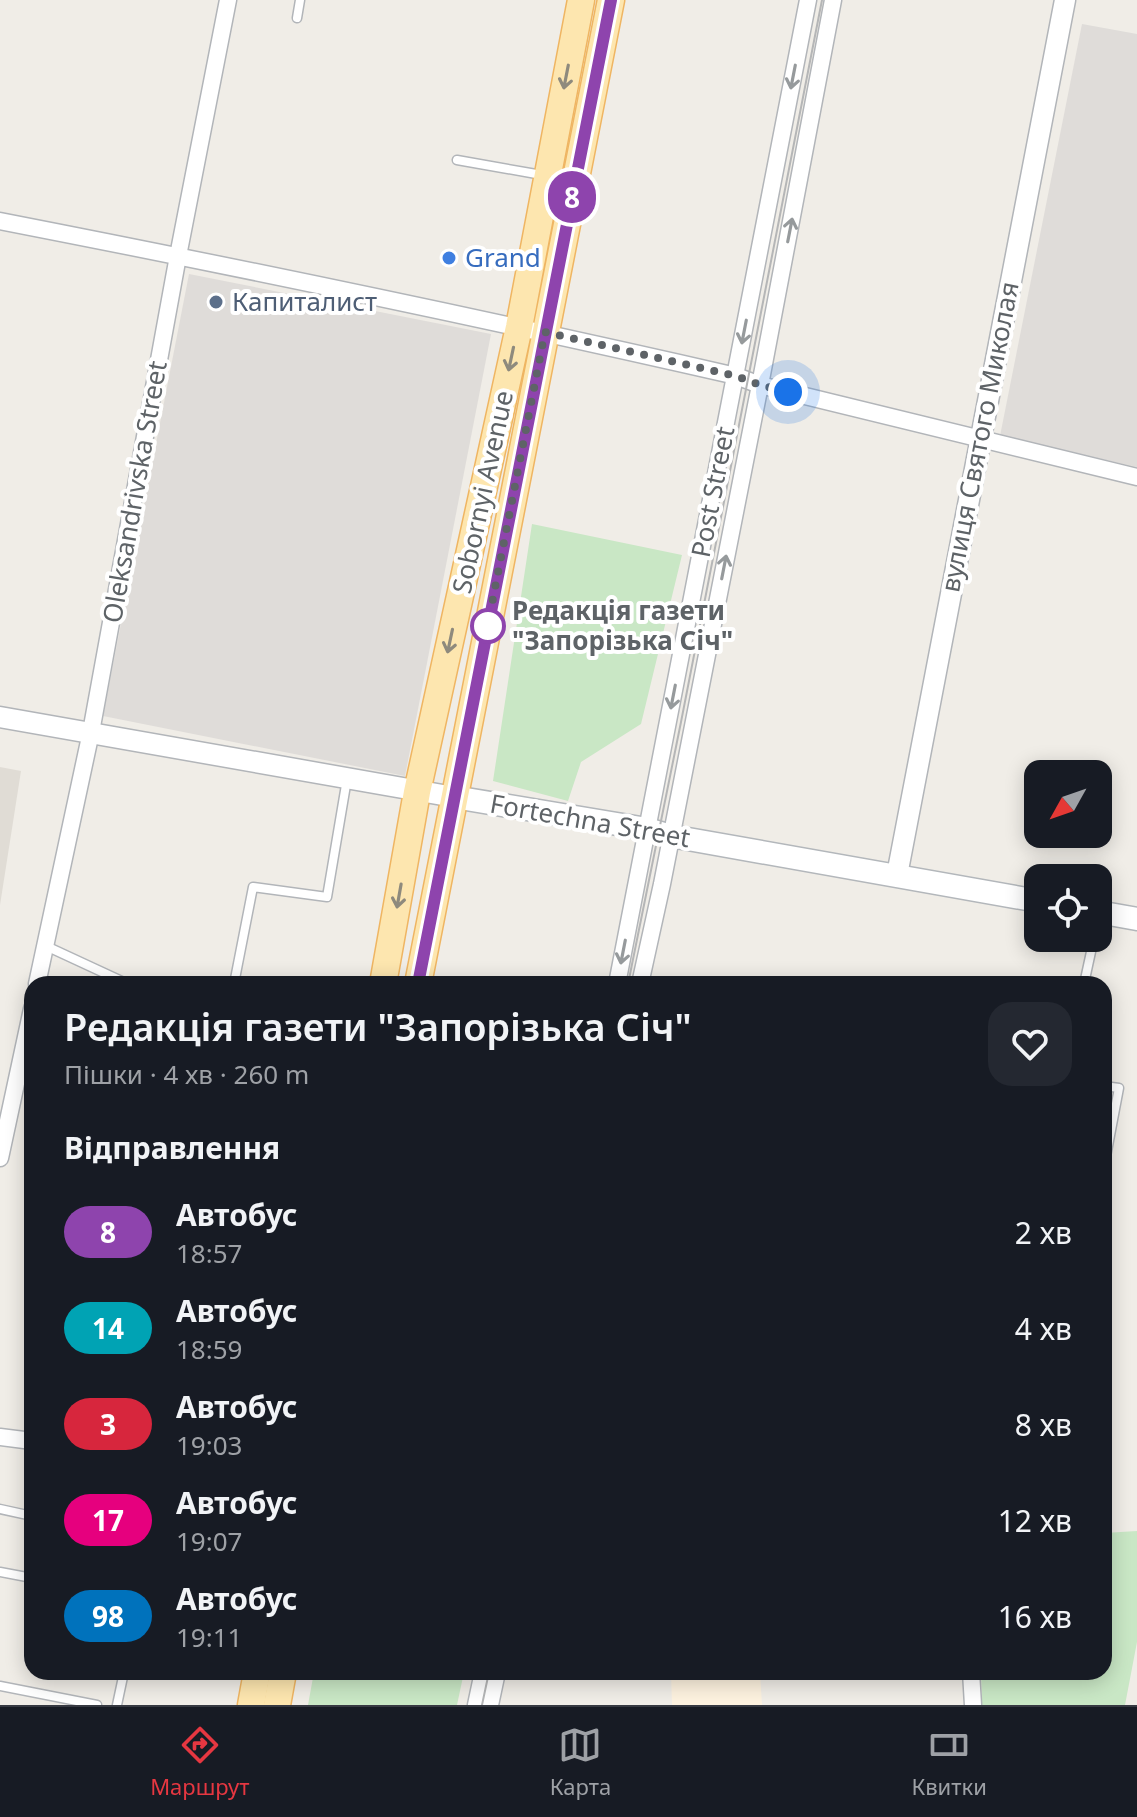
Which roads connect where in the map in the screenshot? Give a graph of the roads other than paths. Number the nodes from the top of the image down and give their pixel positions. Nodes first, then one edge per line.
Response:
1 (228, 0) edge
2 (300, 0) edge
3 (581, 0) edge
4 (611, 0) edge
5 (808, 0) edge
6 (833, 0) edge
7 (1065, 0) edge
8 (297, 18) dead end
9 (457, 160) dead end
10 (547, 175) junction
11 (0, 221) edge
12 (178, 256) junction
13 (519, 327) junction
14 (545, 332) junction
15 (736, 376) junction
16 (760, 385) junction
17 (979, 440) junction
18 (1137, 477) edge
19 (0, 717) edge
20 (91, 732) junction
21 (347, 779) junction
22 (417, 792) junction
23 (454, 797) junction
24 (647, 829) junction
25 (671, 836) junction
26 (897, 875) junction
27 (1024, 898) edge
28 (1112, 916) edge
29 (1137, 919) edge
30 (46, 946) junction
31 (1091, 952) edge
32 (39, 976) edge
33 (111, 976) edge
34 (236, 976) edge
35 (384, 976) edge
36 (420, 976) edge
37 (619, 976) edge
38 (642, 976) edge
39 (1086, 976) edge
40 (24, 1087) edge
41 (1112, 1087) edge
42 (1112, 1125) edge
43 (0, 1158) edge
44 (0, 1437) edge
45 (24, 1440) edge
46 (0, 1509) edge
47 (24, 1514) edge
48 (0, 1572) edge
49 (24, 1576) edge
50 (122, 1680) edge
51 (256, 1680) edge
52 (282, 1680) edge
53 (481, 1680) edge
54 (495, 1680) edge
55 (971, 1680) edge
56 (0, 1686) edge
57 (97, 1705) edge
58 (117, 1705) edge
59 (251, 1705) edge
60 (277, 1705) edge
61 (476, 1705) edge
62 (490, 1705) edge
63 (973, 1705) edge

1 - 12 street, Oleksandrivska Street
2 - 8 lane
3 -> 10 main road, Sobornyi Avenue
4 - 14 main road, Sobornyi Avenue
5 -> 15 street, Post Street
16 -> 6 street, Post Street
7 - 17 street, вулиця Святого Миколая
9 - 10 lane
10 - 13 main road, Sobornyi Avenue
11 - 12 street
12 - 13 street
12 - 20 street, Oleksandrivska Street
13 - 14 street
13 -> 22 main road, Sobornyi Avenue
14 - 15 street
14 - 23 main road, Sobornyi Avenue
15 - 16 street
15 -> 24 street, Post Street
16 - 17 street
25 -> 16 street, Post Street
17 - 18 street
17 - 26 street, вулиця Святого Миколая
19 - 20 street, Fortechna Street
20 - 21 street, Fortechna Street
20 - 30 street, Oleksandrivska Street
21 - 22 street, Fortechna Street
21 - 34 lane
22 - 23 street, Fortechna Street
22 -> 35 main road, Sobornyi Avenue
23 - 24 main road, Fortechna Street
23 - 36 main road, Sobornyi Avenue
24 - 25 main road, Fortechna Street
24 -> 37 street, Post Street
25 - 26 main road, Fortechna Street
25 - 38 street, Post Street
26 - 27 main road, Fortechna Street
28 - 29 main road
30 - 32 street, Oleksandrivska Street
30 - 33 lane
31 - 39 lane
40 - 43 street
41 - 42 lane
44 - 45 street
46 - 47 lane
48 - 49 lane
50 - 58 lane
51 - 59 main road
52 - 60 main road
53 - 61 street
54 - 62 street
55 - 63 street
56 - 57 lane

